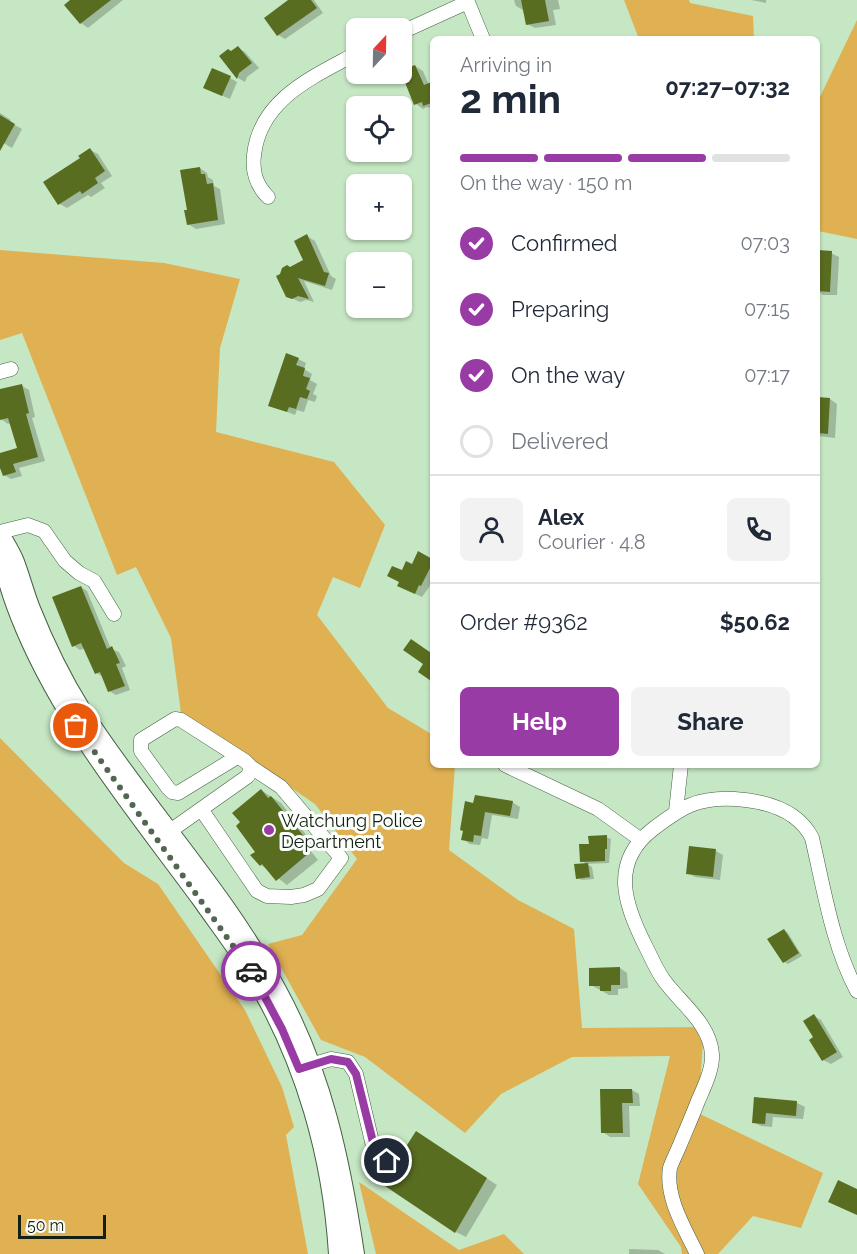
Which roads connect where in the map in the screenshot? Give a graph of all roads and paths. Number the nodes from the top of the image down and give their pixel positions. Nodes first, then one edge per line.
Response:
1 (468, 1) edge
2 (412, 27) edge
3 (482, 36) edge
4 (346, 58) edge
5 (268, 197) dead end
6 (0, 533) edge
7 (0, 542) edge
8 (114, 614) dead end
9 (237, 757) junction
10 (250, 767) junction
11 (511, 768) edge
12 (681, 768) edge
13 (201, 809) junction
14 (676, 811) junction
15 (164, 836) junction
16 (641, 840) junction
17 (857, 991) edge
18 (305, 1067) junction
19 (387, 1161) dead end
20 (338, 1254) edge
21 (355, 1254) edge
22 (697, 1254) edge

1 - 2 street
1 - 3 street
4 - 5 street
6 - 8 street
6 - 15 main road
7 - 15 main road
9 - 9 street
9 - 10 street
10 - 13 street
10 - 13 street
11 - 16 street
12 - 14 street
13 - 15 street
14 - 16 street
14 - 17 street
15 - 18 main road
16 - 22 street
18 - 19 street
18 - 20 main road
18 - 21 main road

